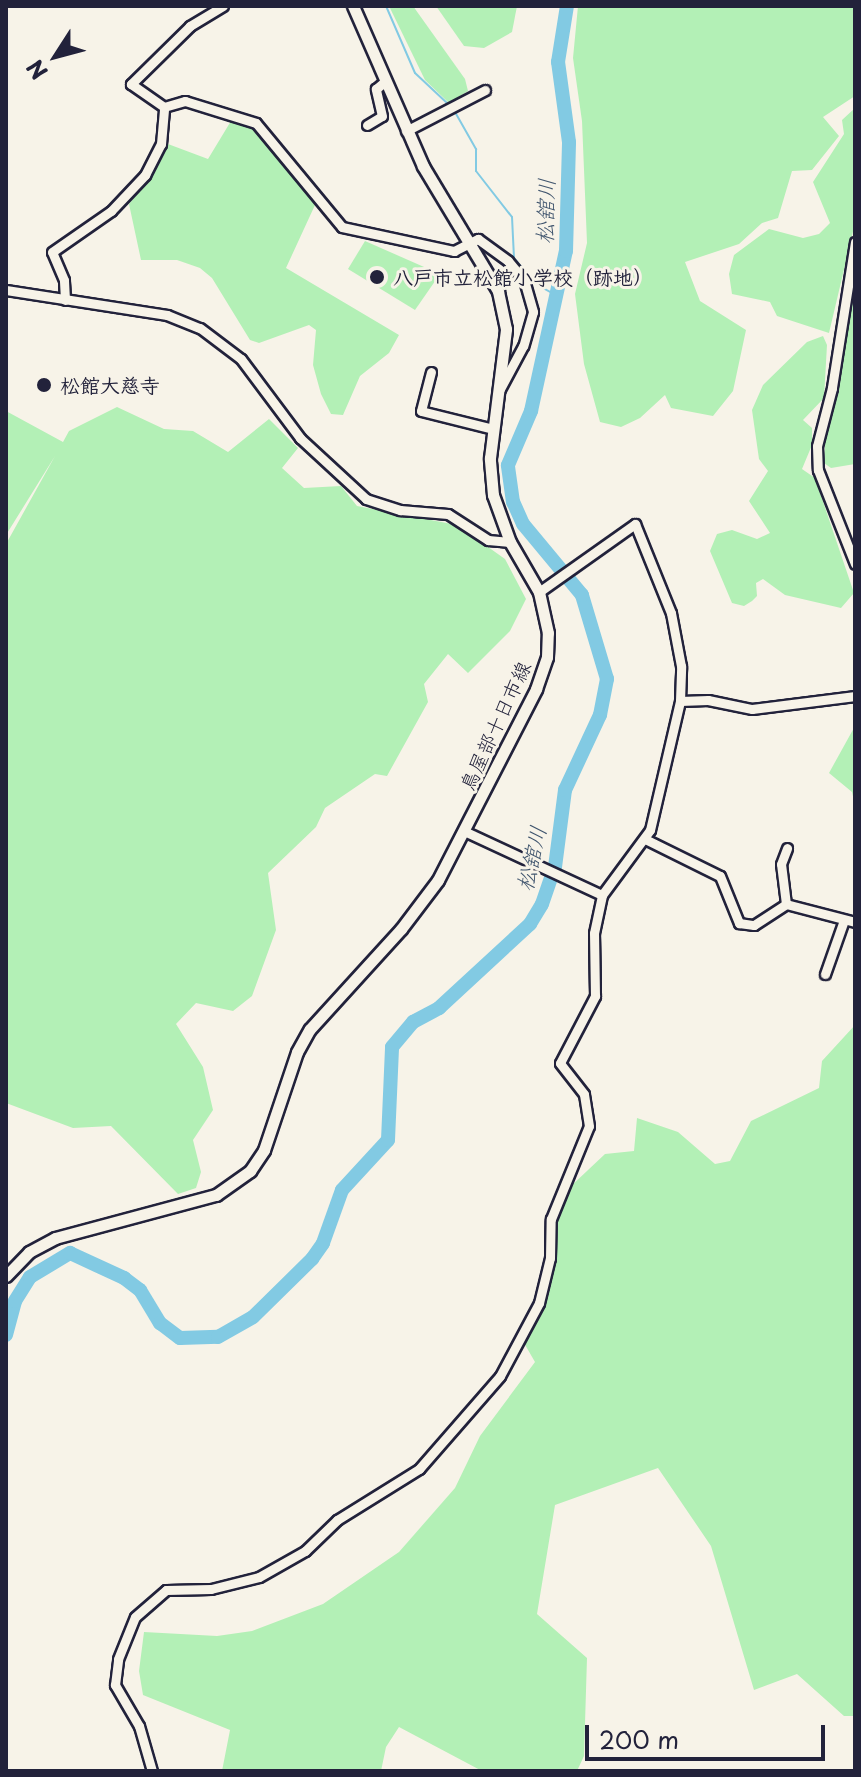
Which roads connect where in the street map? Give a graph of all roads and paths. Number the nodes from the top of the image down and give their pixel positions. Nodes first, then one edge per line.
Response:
1 (223, 6) edge
2 (353, 6) edge
3 (384, 82) junction
4 (485, 90) dead end
5 (164, 107) junction
6 (367, 125) dead end
7 (406, 131) junction
8 (855, 242) edge
9 (469, 243) junction
10 (6, 290) edge
11 (65, 300) junction
12 (431, 372) dead end
13 (499, 390) junction
14 (493, 429) junction
15 (510, 542) junction
16 (855, 564) edge
17 (539, 592) junction
18 (855, 696) edge
19 (680, 701) junction
20 (464, 831) junction
21 (647, 840) junction
22 (787, 848) dead end
23 (602, 895) junction
24 (786, 904) junction
25 (844, 920) junction
26 (855, 922) edge
27 (825, 974) dead end
28 (6, 1276) edge
29 (152, 1771) edge

1 - 5 street
2 - 3 main road, 鳥屋部十日市線
3 - 6 street
3 - 7 main road, 鳥屋部十日市線
4 - 7 street
5 - 9 street
5 - 11 street
7 - 9 main road, 鳥屋部十日市線
8 - 16 street
9 - 13 main road, 鳥屋部十日市線
9 - 13 street
10 - 11 street
11 - 15 street
12 - 14 street
13 - 14 main road, 鳥屋部十日市線
14 - 15 main road, 鳥屋部十日市線
15 - 17 main road, 鳥屋部十日市線
17 - 19 street
17 - 20 main road, 鳥屋部十日市線
18 - 19 street
19 - 21 street
20 - 23 street
20 - 28 main road, 鳥屋部十日市線
21 - 23 street
21 - 24 street
22 - 24 street
23 - 29 street
24 - 25 street
25 - 26 street
25 - 27 street

